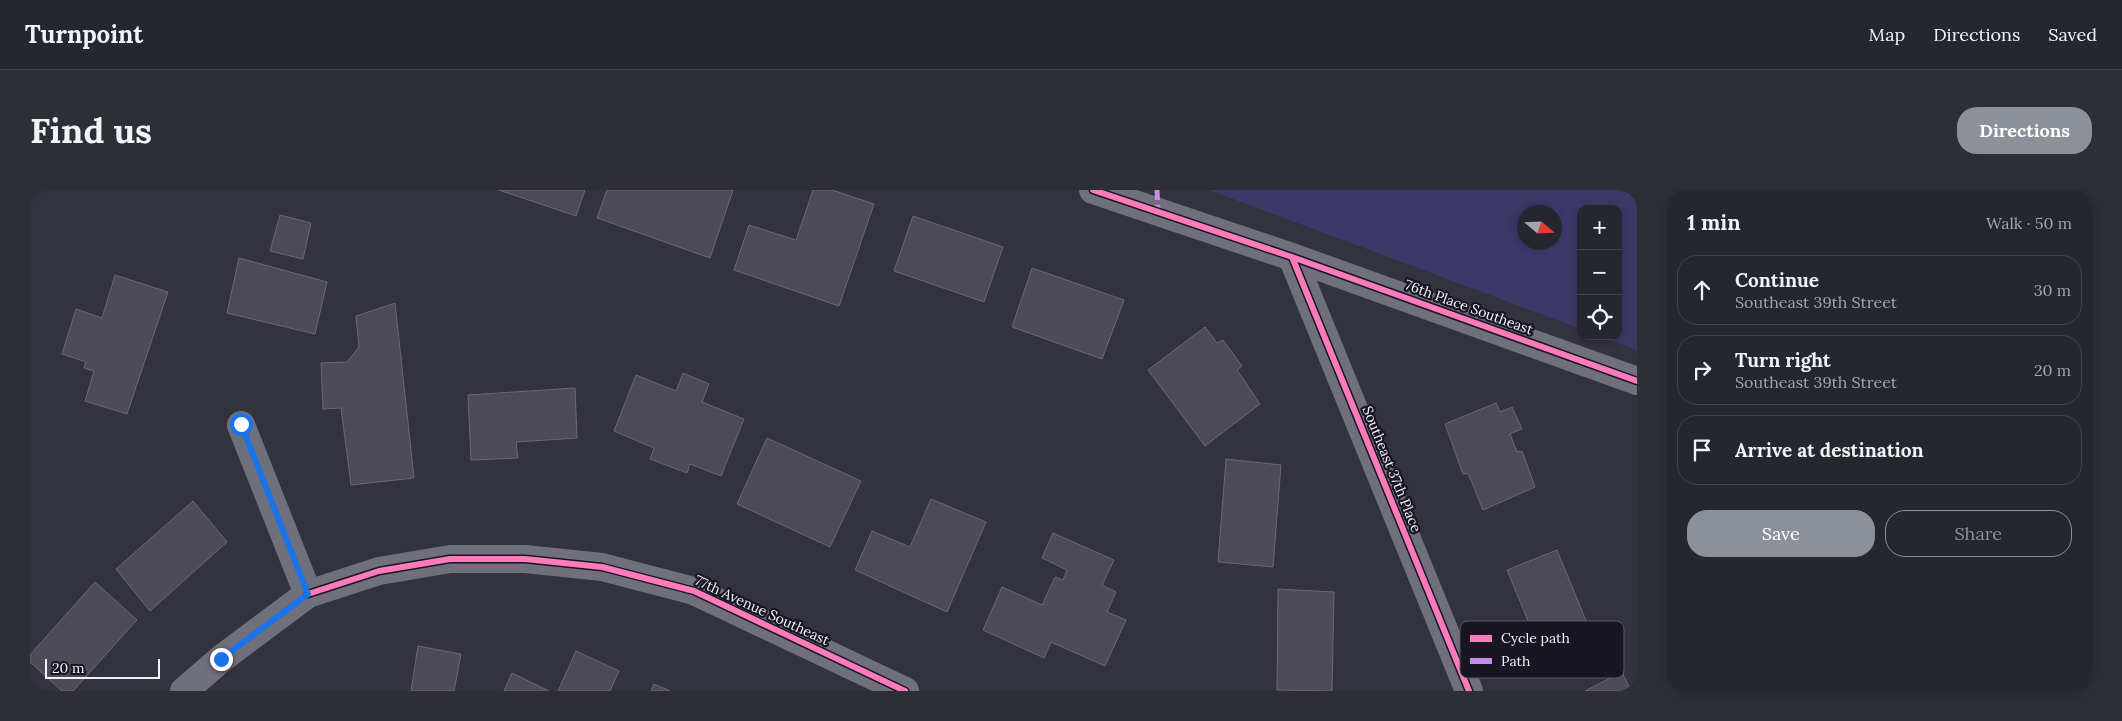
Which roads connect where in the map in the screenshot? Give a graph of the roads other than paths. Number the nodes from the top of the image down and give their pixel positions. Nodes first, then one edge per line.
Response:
1 (1092, 190) edge
2 (1292, 256) junction
3 (1637, 381) edge
4 (241, 424) dead end
5 (308, 594) junction
6 (1460, 669) edge
7 (1464, 678) edge
8 (184, 691) edge
9 (905, 691) edge
10 (1469, 691) edge

1 - 2 street, 76th Place Southeast
2 - 3 street, 76th Place Southeast
2 - 6 street, Southeast 37th Place
4 - 5 street
5 - 8 street, 77th Avenue Southeast
5 - 9 street, 77th Avenue Southeast
7 - 10 street, Southeast 37th Place

